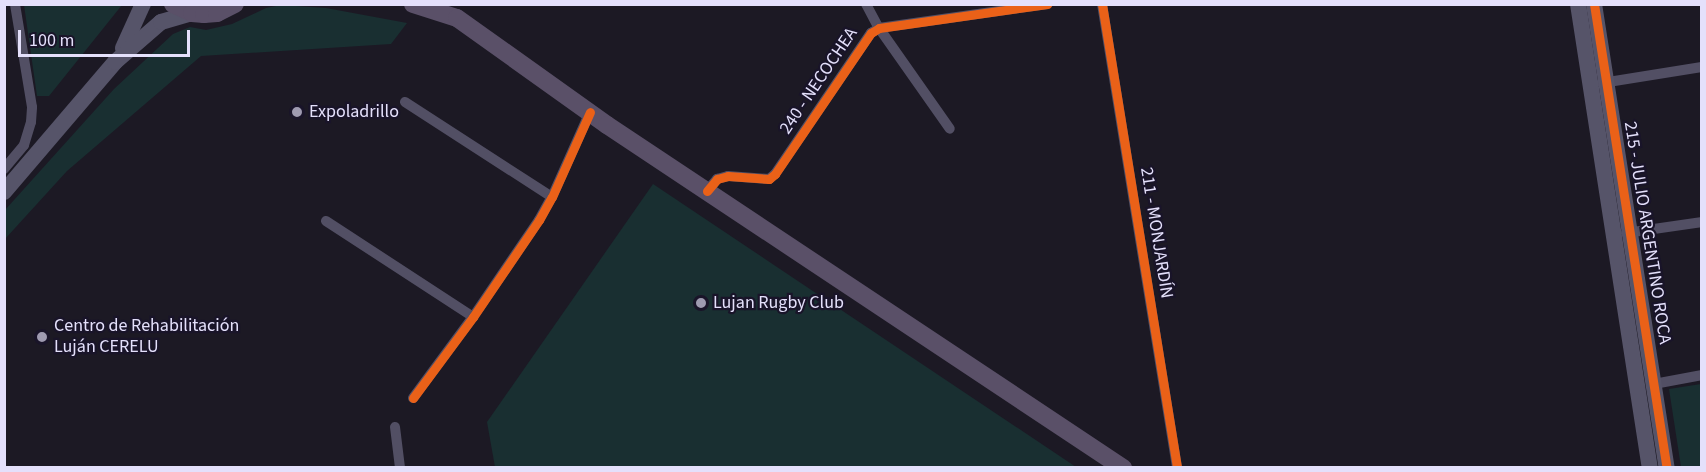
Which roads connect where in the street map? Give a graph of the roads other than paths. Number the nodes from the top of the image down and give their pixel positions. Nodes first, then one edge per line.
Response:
1 (15, 4) edge
2 (143, 4) edge
3 (173, 4) edge
4 (235, 4) edge
5 (413, 4) edge
6 (453, 4) edge
7 (866, 4) edge
8 (1047, 4) edge
9 (1102, 4) edge
10 (1578, 4) edge
11 (1594, 4) edge
12 (192, 13) junction
13 (879, 28) junction
14 (473, 30) junction
15 (115, 62) junction
16 (1701, 67) edge
17 (1598, 84) junction
18 (405, 102) dead end
19 (590, 112) junction
20 (950, 129) dead end
21 (4, 169) edge
22 (707, 190) junction
23 (4, 192) edge
24 (552, 197) junction
25 (326, 221) dead end
26 (1701, 222) edge
27 (1631, 233) junction
28 (1613, 234) junction
29 (473, 317) junction
30 (1701, 375) edge
31 (1654, 384) junction
32 (413, 398) dead end
33 (395, 427) dead end
34 (400, 468) edge
35 (1123, 468) edge
36 (1177, 468) edge
37 (1650, 468) edge
38 (1667, 468) edge

1 - 21 street
2 - 15 street
3 - 12 main road
4 - 12 main road
5 - 14 main road
6 - 14 main road
7 - 13 street
8 - 13 street, 240 - NECOCHEA
9 - 36 street, 211 - MONJARDÍN
10 - 17 street, 215 - JULIO ARGENTINO ROCA
11 - 17 street, 215 - JULIO ARGENTINO ROCA
12 - 15 street
13 - 20 street
13 - 22 street, 240 - NECOCHEA
14 - 19 main road
15 - 23 street
16 - 17 street
17 - 27 street, 215 - JULIO ARGENTINO ROCA
17 - 28 street, 215 - JULIO ARGENTINO ROCA
18 - 24 street
19 - 22 main road
19 - 24 street
22 - 35 main road
24 - 29 street
25 - 29 street
26 - 27 street
27 - 28 street
27 - 31 street, 215 - JULIO ARGENTINO ROCA
28 - 37 street, 215 - JULIO ARGENTINO ROCA
29 - 32 street
30 - 31 street
31 - 38 street, 215 - JULIO ARGENTINO ROCA
33 - 34 street

